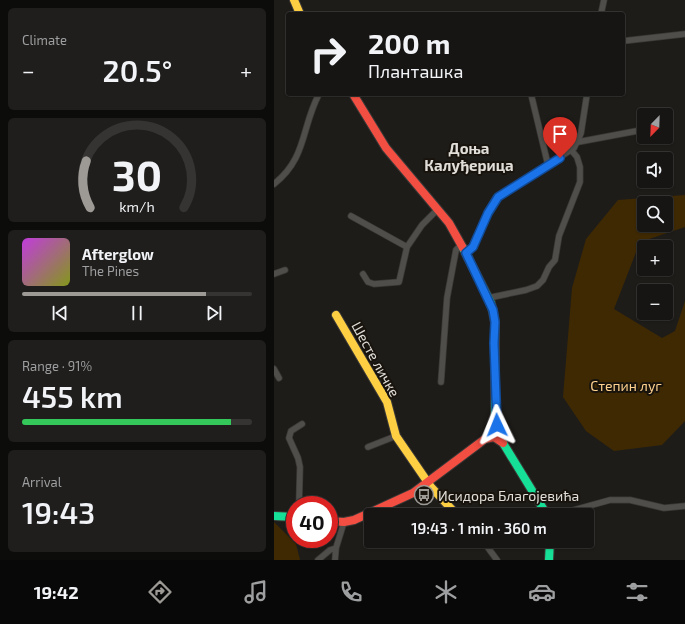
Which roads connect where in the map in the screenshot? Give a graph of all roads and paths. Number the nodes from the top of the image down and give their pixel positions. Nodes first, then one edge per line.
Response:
1 (294, 0) edge
2 (604, 0) edge
3 (299, 12) edge
4 (601, 12) edge
5 (685, 34) edge
6 (625, 41) edge
7 (318, 96) edge
8 (354, 96) edge
9 (531, 96) edge
10 (587, 96) edge
11 (637, 131) edge
12 (578, 142) junction
13 (572, 151) junction
14 (548, 165) junction
15 (274, 184) edge
16 (438, 209) junction
17 (351, 216) dead end
18 (461, 245) junction
19 (407, 247) junction
20 (466, 253) junction
21 (285, 270) dead end
22 (274, 274) edge
23 (363, 274) dead end
24 (488, 298) junction
25 (336, 315) dead end
26 (274, 369) edge
27 (279, 378) dead end
28 (441, 382) dead end
29 (302, 424) dead end
30 (396, 436) junction
31 (495, 437) junction
32 (368, 447) dead end
33 (428, 483) junction
34 (299, 496) edge
35 (685, 506) edge
36 (451, 508) edge
37 (543, 508) edge
38 (581, 508) edge
39 (274, 516) edge
40 (286, 517) edge
41 (338, 522) edge
42 (344, 522) junction
43 (338, 542) edge
44 (336, 548) joint
45 (488, 548) edge
46 (550, 548) edge
47 (318, 560) edge
48 (335, 560) edge
49 (497, 560) edge
50 (549, 560) edge

1 - 3 street
2 - 4 street
5 - 6 street
7 - 15 street
8 - 16 street
9 - 14 street
10 - 12 street
11 - 12 street
12 - 13 street
13 - 14 street
13 - 24 street
14 - 20 street
16 - 18 street
16 - 19 street
17 - 19 street
18 - 20 street
18 - 28 street
19 - 23 street
20 - 24 street
21 - 22 street
24 - 31 street
25 - 30 street, Шесте личке
26 - 27 street
29 - 34 street
30 - 32 street
30 - 33 street, Шесте личке
31 - 33 street
31 - 37 street
33 - 36 street, Шесте личке
33 - 42 street
35 - 38 street
39 - 40 street
41 - 42 street
42 - 43 street
44 - 47 street
44 - 48 street
45 - 49 street
46 - 50 street

